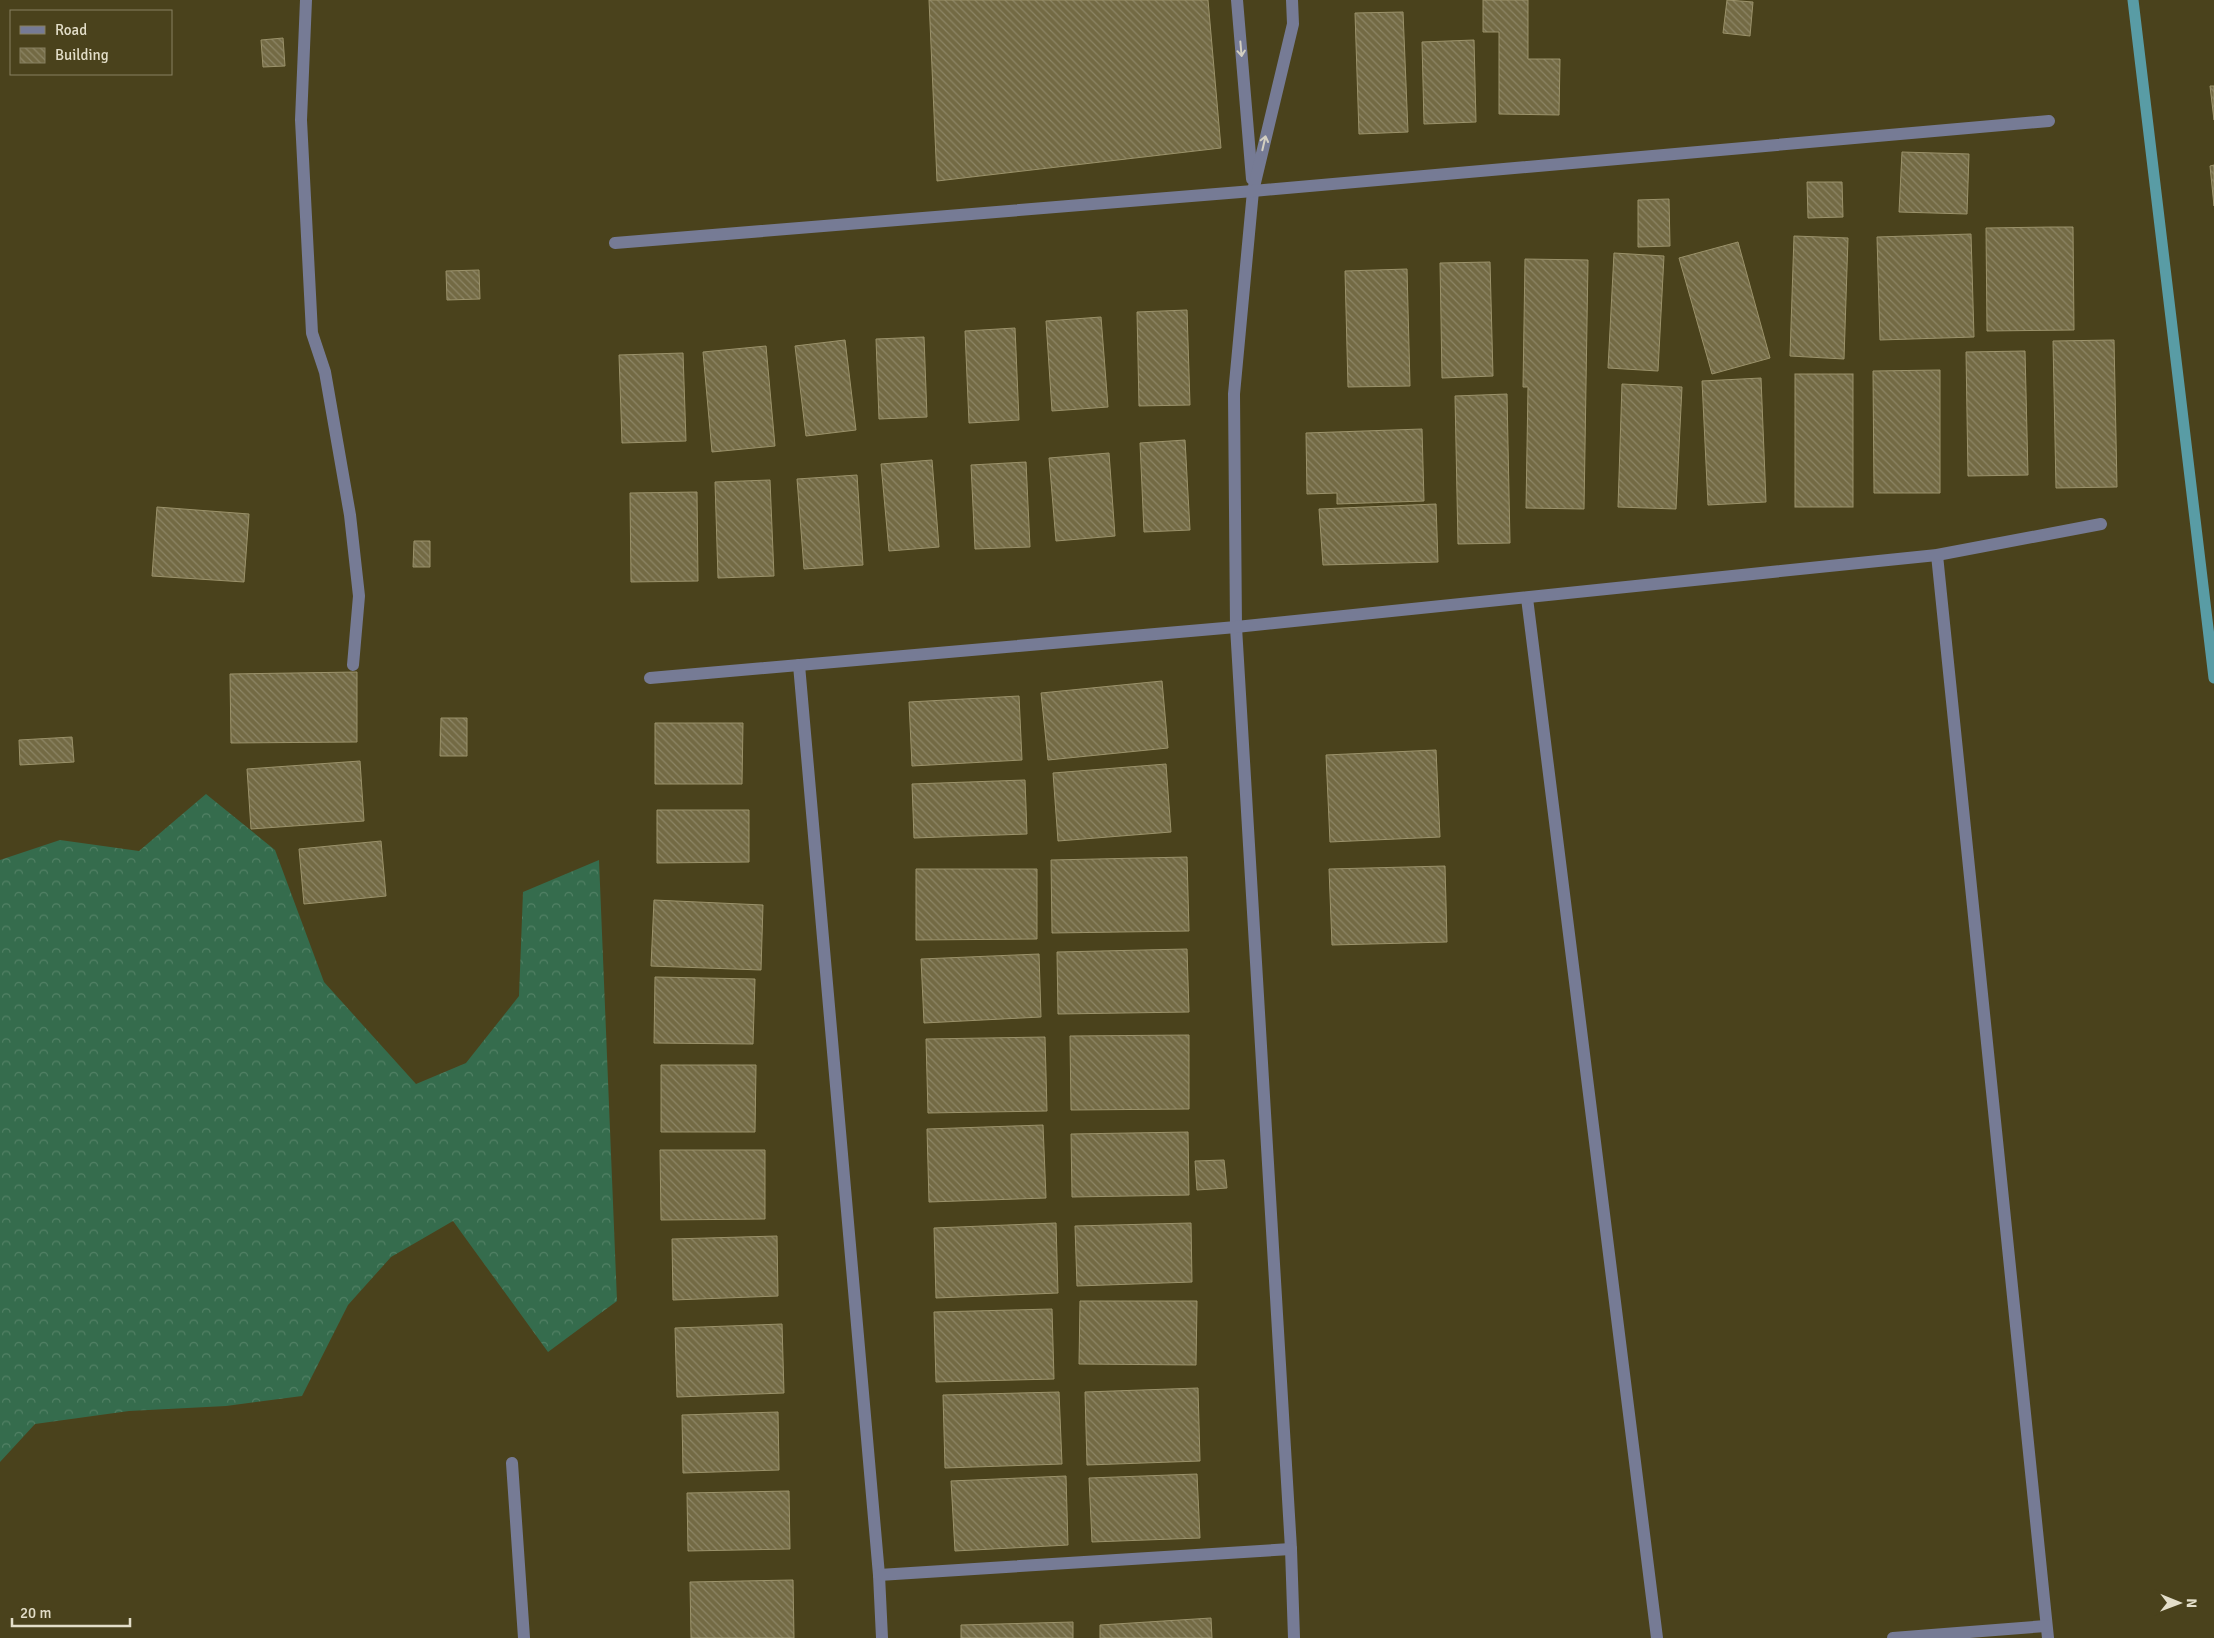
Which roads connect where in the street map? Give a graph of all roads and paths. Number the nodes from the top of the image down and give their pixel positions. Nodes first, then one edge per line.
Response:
1 (306, 0) edge
2 (1237, 0) edge
3 (1292, 0) edge
4 (2048, 121) dead end
5 (1253, 191) junction
6 (615, 243) dead end
7 (2101, 524) dead end
8 (1936, 555) junction
9 (1527, 598) junction
10 (1236, 627) junction
11 (353, 665) dead end
12 (798, 665) junction
13 (650, 678) dead end
14 (512, 1463) dead end
15 (1291, 1549) junction
16 (879, 1575) junction
17 (2047, 1632) edge
18 (524, 1638) edge
19 (882, 1638) edge
20 (1294, 1638) edge
21 (1657, 1638) edge
22 (1893, 1638) edge

1 - 11 street
2 -> 5 street
5 -> 3 street
4 - 5 street
5 - 6 street
5 - 10 street
7 - 8 street
8 - 9 street
8 - 17 street
9 - 10 street
9 - 21 street
10 - 12 street
10 - 15 street
12 - 13 street
12 - 16 street
14 - 18 street
15 - 16 street
15 - 20 street
16 - 19 street
17 - 22 street

